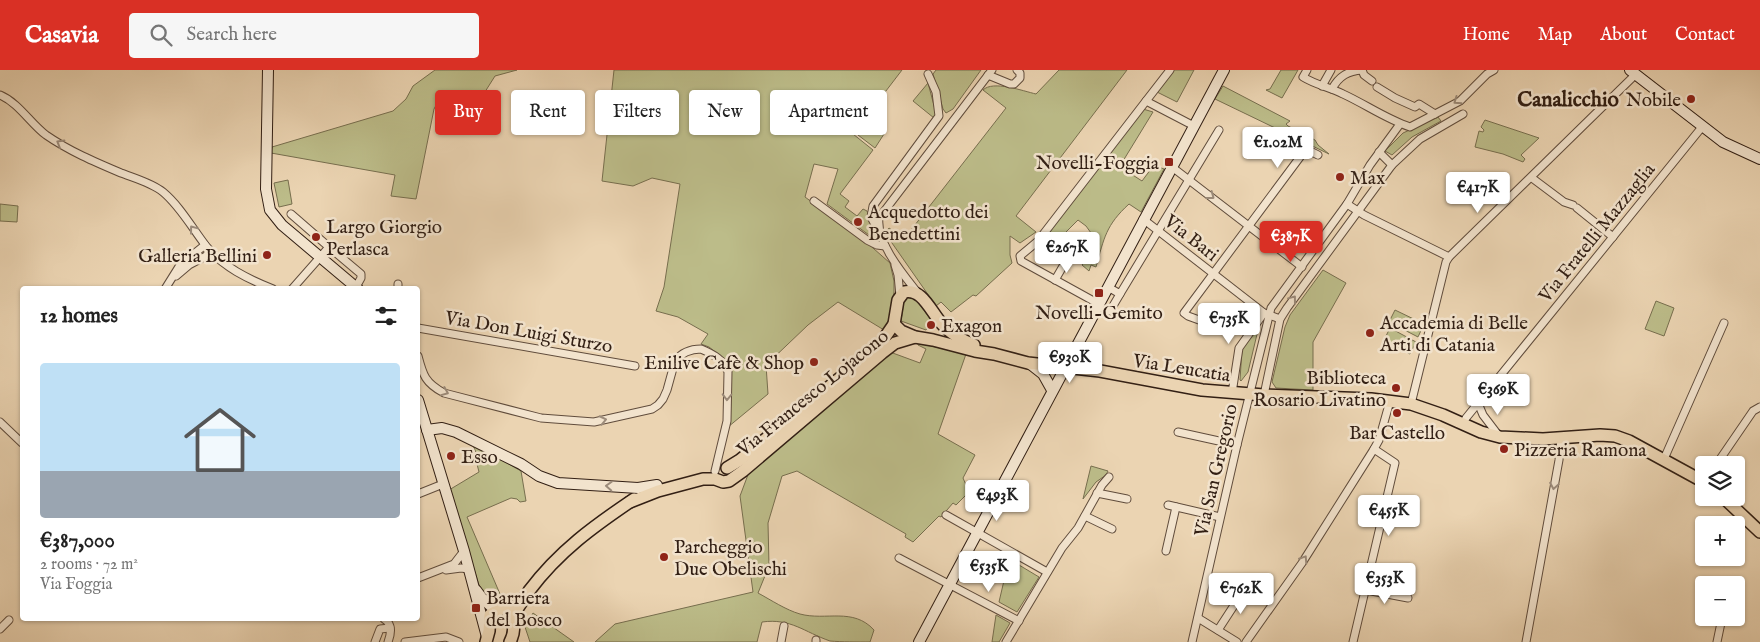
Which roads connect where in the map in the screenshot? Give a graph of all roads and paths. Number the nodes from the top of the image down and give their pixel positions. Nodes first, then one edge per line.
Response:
1 (268, 70) edge
2 (1017, 70) edge
3 (1170, 70) edge
4 (1224, 70) edge
5 (1307, 70) edge
6 (1331, 70) edge
7 (1362, 70) edge
8 (1493, 70) edge
9 (1345, 71) edge
10 (1633, 72) edge
11 (990, 73) edge
12 (928, 74) dead end
13 (1322, 86) junction
14 (1332, 89) junction
15 (0, 95) edge
16 (1146, 101) junction
17 (1435, 114) junction
18 (1463, 114) dead end
19 (1400, 124) junction
20 (1194, 126) junction
21 (1702, 127) junction
22 (1219, 130) dead end
23 (1379, 152) junction
24 (1318, 156) dead end
25 (1760, 159) edge
26 (1392, 165) junction
27 (1172, 167) junction
28 (1532, 178) junction
29 (1189, 180) junction
30 (814, 200) dead end
31 (874, 203) junction
32 (1348, 204) junction
33 (1359, 212) junction
34 (291, 214) dead end
35 (881, 214) junction
36 (1144, 219) junction
37 (1249, 225) junction
38 (1158, 231) junction
39 (880, 232) junction
40 (1613, 237) junction
41 (885, 246) junction
42 (329, 247) junction
43 (208, 248) junction
44 (320, 256) junction
45 (892, 257) junction
46 (1449, 257) junction
47 (1066, 261) dead end
48 (1302, 266) junction
49 (1213, 274) junction
50 (1055, 280) junction
51 (167, 286) edge
52 (266, 286) edge
53 (295, 286) edge
54 (355, 286) edge
55 (358, 286) edge
56 (1108, 287) junction
57 (919, 294) junction
58 (1120, 294) junction
59 (900, 296) junction
60 (1099, 304) junction
61 (1110, 310) dead end
62 (1266, 314) junction
63 (1280, 319) junction
64 (1198, 320) dead end
65 (1724, 323) dead end
66 (894, 324) junction
67 (942, 325) junction
68 (420, 328) edge
69 (915, 337) junction
70 (933, 340) junction
71 (994, 354) junction
72 (420, 362) edge
73 (1028, 362) junction
74 (635, 366) dead end
75 (1065, 367) junction
76 (1052, 390) junction
77 (1232, 393) junction
78 (1249, 394) junction
79 (1264, 395) junction
80 (1390, 401) junction
81 (1478, 403) junction
82 (1411, 404) junction
83 (1760, 407) edge
84 (420, 408) edge
85 (422, 415) junction
86 (0, 422) edge
87 (1463, 424) junction
88 (427, 430) junction
89 (456, 432) junction
90 (1178, 432) dead end
91 (1500, 437) junction
92 (1561, 438) junction
93 (20, 441) edge
94 (1237, 445) junction
95 (1374, 449) junction
96 (1722, 456) edge
97 (1664, 459) junction
98 (730, 472) junction
99 (715, 475) junction
100 (1109, 477) dead end
101 (1695, 477) edge
102 (443, 484) junction
103 (657, 485) junction
104 (420, 493) edge
105 (1097, 493) junction
106 (1127, 500) dead end
107 (630, 502) junction
108 (1732, 506) edge
109 (946, 515) dead end
110 (1085, 516) junction
111 (1220, 517) junction
112 (1112, 529) dead end
113 (977, 532) junction
114 (1760, 532) edge
115 (1166, 550) dead end
116 (464, 551) junction
117 (899, 558) dead end
118 (468, 569) junction
119 (436, 572) junction
120 (1047, 572) junction
121 (420, 577) edge
122 (949, 584) junction
123 (1246, 587) dead end
124 (474, 588) junction
125 (1366, 590) junction
126 (1408, 598) dead end
127 (522, 601) junction
128 (497, 611) junction
129 (1198, 618) junction
130 (9, 620) dead end
131 (388, 621) edge
132 (511, 621) junction
133 (1019, 621) junction
134 (784, 626) dead end
135 (1720, 626) edge
136 (390, 628) junction
137 (0, 629) edge
138 (1218, 630) junction
139 (430, 640) junction
140 (487, 640) edge
141 (390, 641) edge
142 (375, 642) edge
143 (405, 642) edge
144 (452, 642) edge
145 (460, 642) edge
146 (510, 642) edge
147 (781, 642) edge
148 (919, 642) edge
149 (1006, 642) edge
150 (1192, 642) edge
151 (1238, 642) edge
152 (1246, 642) edge
153 (1353, 642) edge
154 (1526, 642) edge
155 (1717, 642) edge

1 - 44 main road
2 - 11 street
3 - 16 street
4 - 20 main road
5 - 13 street
6 - 13 street
7 - 9 street
7 - 17 street
8 -> 17 street
9 - 14 street
10 - 21 main road
10 - 28 street
11 - 35 street
12 - 31 street
13 - 14 street
14 - 19 street
43 -> 15 street
16 - 20 street
16 - 50 street
17 - 19 street
18 - 26 street
19 - 23 street
20 - 27 main road
21 - 25 main road
21 - 40 street, Via Fratelli Mazzaglia
22 - 29 street
23 - 26 street
23 - 32 street
24 - 37 street
26 - 33 street
27 - 29 street
27 - 36 main road
28 - 40 street
28 - 46 street
29 -> 37 street
29 - 38 street
30 - 41 street
31 - 35 street
31 - 39 street
32 - 33 street
32 - 48 street
33 - 46 street
63 -> 33 street
34 - 42 street
35 - 39 street
36 - 38 street, Via Bari
36 - 56 main road
37 - 48 street
37 - 49 street
38 - 49 street, Via Bari
38 - 58 street
39 - 41 street
40 - 81 street, Via Fratelli Mazzaglia
41 - 45 street
42 - 44 street
42 - 55 street
43 - 51 street
43 - 52 street
44 - 53 street
44 - 54 main road
45 - 57 street
45 - 59 street
46 - 82 street
47 - 50 street
48 - 62 street
49 - 62 street, Via Bari
49 - 64 street
50 - 60 street
56 - 58 street
56 - 60 main road
57 - 59 main road
57 - 67 main road, Via Leucatia
58 - 61 street
59 - 66 main road
60 - 75 main road
62 - 63 street
62 - 77 street
62 - 78 street, Via San Gregorio
63 - 79 street
65 - 97 street
66 - 69 main road
66 - 98 main road, Via Francesco Lojacono
67 - 70 main road
67 - 71 main road, Via Leucatia
68 - 74 street, Via Don Luigi Sturzo
69 - 70 main road, Via Leucatia
69 - 98 main road, Via Francesco Lojacono
70 - 71 main road, Via Leucatia
71 - 73 main road, Via Leucatia
72 -> 99 street
73 - 75 main road, Via Leucatia
73 - 76 main road
75 - 76 main road
75 - 77 main road, Via Leucatia
76 - 113 main road
77 - 78 main road, Via Leucatia
78 - 79 main road, Via Leucatia
78 - 94 street, Via San Gregorio
79 - 80 main road, Via Leucatia
80 - 82 main road, Via Leucatia
80 - 95 street
81 - 87 street, Via Fratelli Mazzaglia
81 - 91 street
82 - 87 main road, Via Leucatia
83 - 96 street
84 - 85 main road
85 - 88 main road
85 - 89 main road
86 - 93 street
87 - 91 main road, Via Leucatia
88 - 89 main road
88 - 102 main road
103 -> 89 main road
90 - 94 street
91 - 92 main road, Via Leucatia
92 - 97 main road, Via Leucatia
92 -> 154 street
94 - 111 street, Via San Gregorio
95 - 125 street
152 -> 95 street
97 - 101 main road, Via Leucatia
98 - 99 main road
99 - 103 main road
99 - 107 main road
100 - 105 street
102 - 104 street
102 - 116 main road
103 - 107 main road
105 - 106 street
105 - 110 street
107 - 127 main road
108 - 114 main road
109 - 113 street
110 - 112 street
110 - 120 street
111 - 115 street
111 - 129 street, Via San Gregorio
113 - 120 street
113 - 122 main road
116 - 118 main road
116 - 119 street
117 - 122 street
118 - 119 street
118 - 124 main road
119 - 121 street
120 - 133 street
122 - 133 street
122 - 148 main road
123 - 138 street
124 - 128 main road
124 - 140 main road
125 - 126 street
125 - 153 street
127 - 128 main road
127 - 132 main road
128 - 132 main road
128 - 140 main road
129 - 138 street
129 - 150 street, Via San Gregorio
130 - 137 street
131 - 136 street
132 - 146 main road
133 - 149 street
134 - 147 street
135 - 155 street
136 - 141 street
136 - 142 street
138 - 151 street
139 - 143 street
139 - 144 street
139 - 145 street

